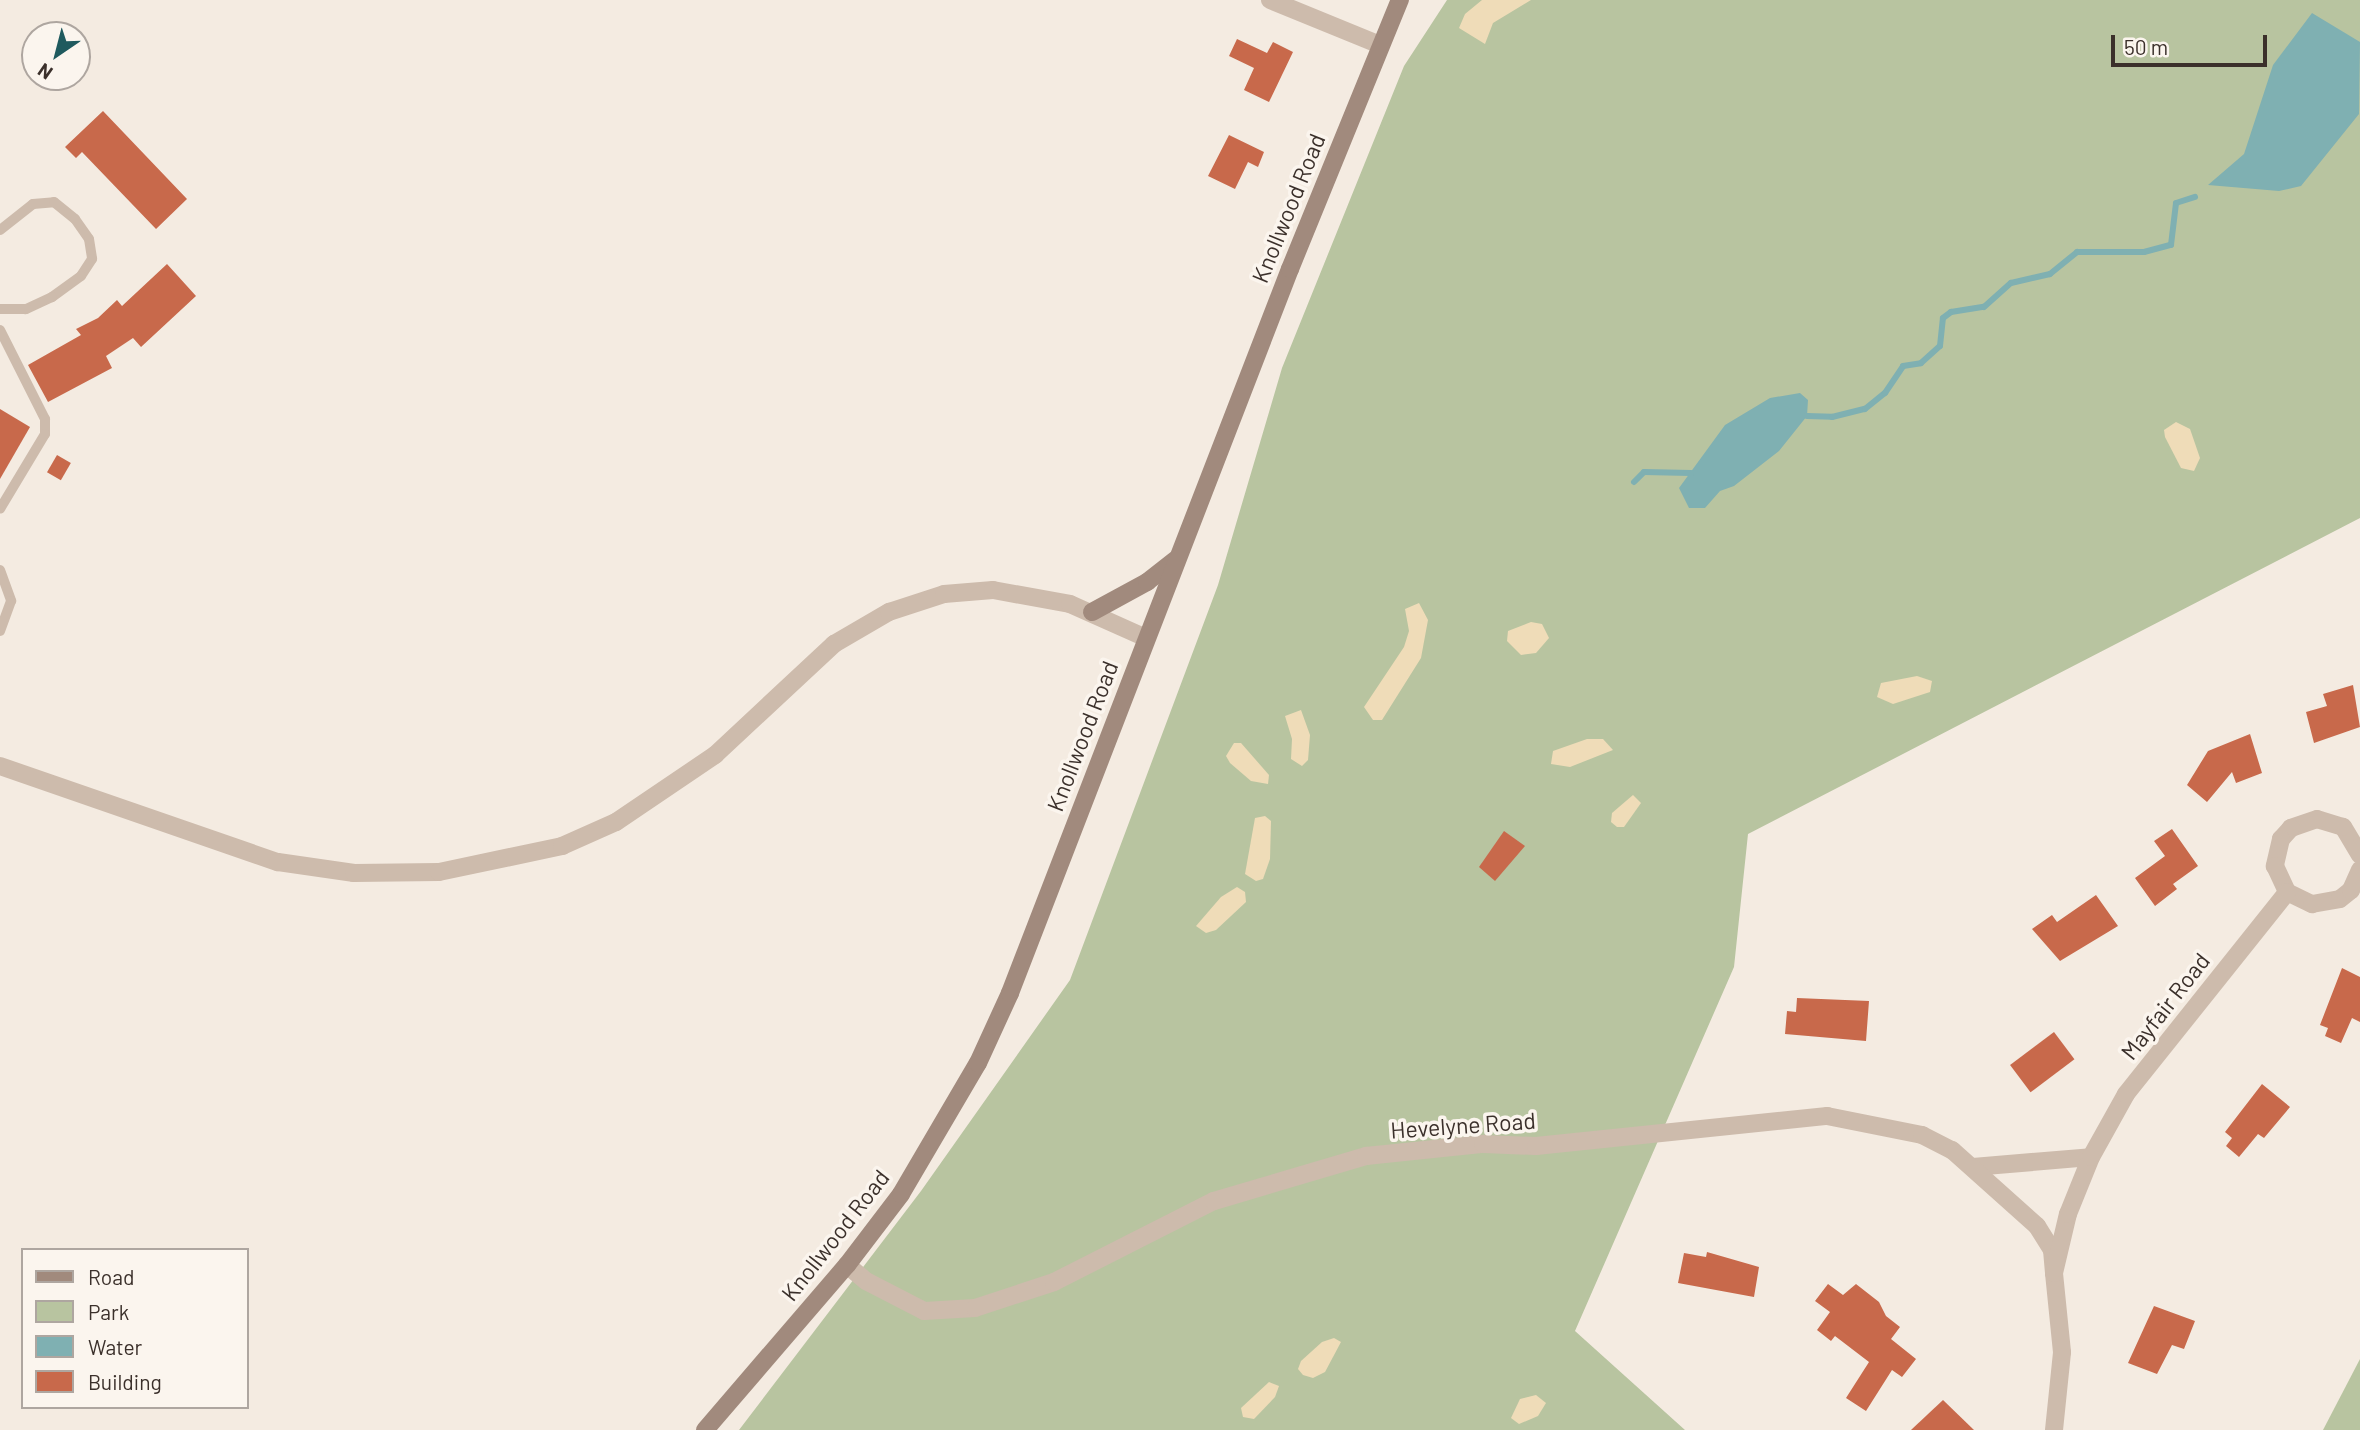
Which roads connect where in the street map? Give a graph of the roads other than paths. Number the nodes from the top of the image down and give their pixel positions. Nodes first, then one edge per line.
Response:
1 (1270, 0) edge
2 (1400, 0) edge
3 (1380, 45) junction
4 (0, 230) edge
5 (0, 309) edge
6 (0, 330) edge
7 (0, 509) edge
8 (1177, 557) junction
9 (0, 570) edge
10 (1092, 612) junction
11 (0, 631) edge
12 (1146, 638) junction
13 (0, 765) edge
14 (2360, 855) edge
15 (2360, 870) edge
16 (2287, 892) junction
17 (2091, 1157) junction
18 (1973, 1167) junction
19 (847, 1265) junction
20 (2054, 1273) junction
21 (705, 1430) edge
22 (2054, 1430) edge

1 - 3 street
2 - 3 main road, Knollwood Road
3 - 8 main road, Knollwood Road
4 - 5 lane
6 - 7 lane
8 - 10 main road
8 - 12 main road, Knollwood Road
9 - 11 lane
10 - 12 street
10 - 13 street
12 - 19 main road, Knollwood Road
14 - 16 street
15 - 16 street
16 - 17 street, Mayfair Road
17 - 18 street
17 - 20 street, Mayfair Road
18 - 19 street, Hevelyne Road
18 - 20 street, Hevelyne Road
19 - 21 main road, Knollwood Road
20 - 22 street, Mayfair Road

